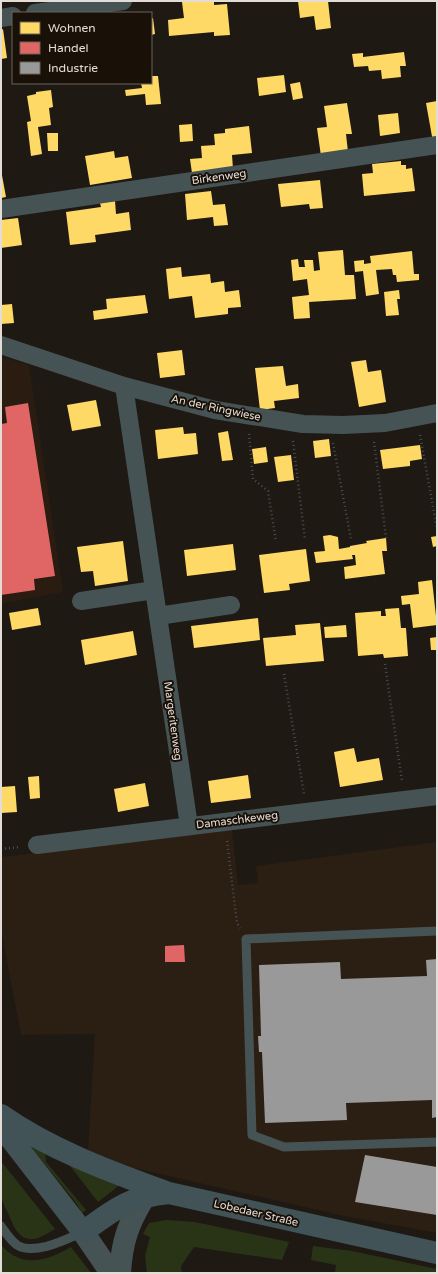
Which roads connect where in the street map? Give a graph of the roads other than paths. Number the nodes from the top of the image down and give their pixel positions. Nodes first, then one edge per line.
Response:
1 (123, 1) edge
2 (42, 12) edge
3 (12, 16) edge
4 (1, 18) edge
5 (437, 146) edge
6 (1, 209) edge
7 (1, 345) edge
8 (124, 386) junction
9 (437, 413) edge
10 (154, 590) junction
11 (81, 601) dead end
12 (231, 605) dead end
13 (158, 616) junction
14 (437, 796) edge
15 (189, 826) junction
16 (37, 845) dead end
17 (437, 931) edge
18 (1, 1115) edge
19 (1, 1126) edge
20 (437, 1142) edge
21 (169, 1193) junction
22 (145, 1196) junction
23 (1, 1226) edge
24 (83, 1232) junction
25 (437, 1254) edge
26 (112, 1273) edge
27 (120, 1273) edge

1 - 2 street
3 - 4 street
5 - 6 street, Birkenweg
7 - 8 street, An der Ringwiese
8 - 9 street, An der Ringwiese
8 - 10 street, Margeritenweg
10 - 11 street
10 - 13 street, Margeritenweg
12 - 13 street
13 - 15 street, Margeritenweg
14 - 15 street, Damaschkeweg
15 - 16 street, Damaschkeweg
17 - 20 lane
18 - 21 main road
19 - 24 main road
21 - 22 main road, Lobedaer Straße
21 - 25 main road, Lobedaer Straße
22 - 24 main road, Lobedaer Straße
22 - 27 street
23 - 24 lane
24 - 26 street

